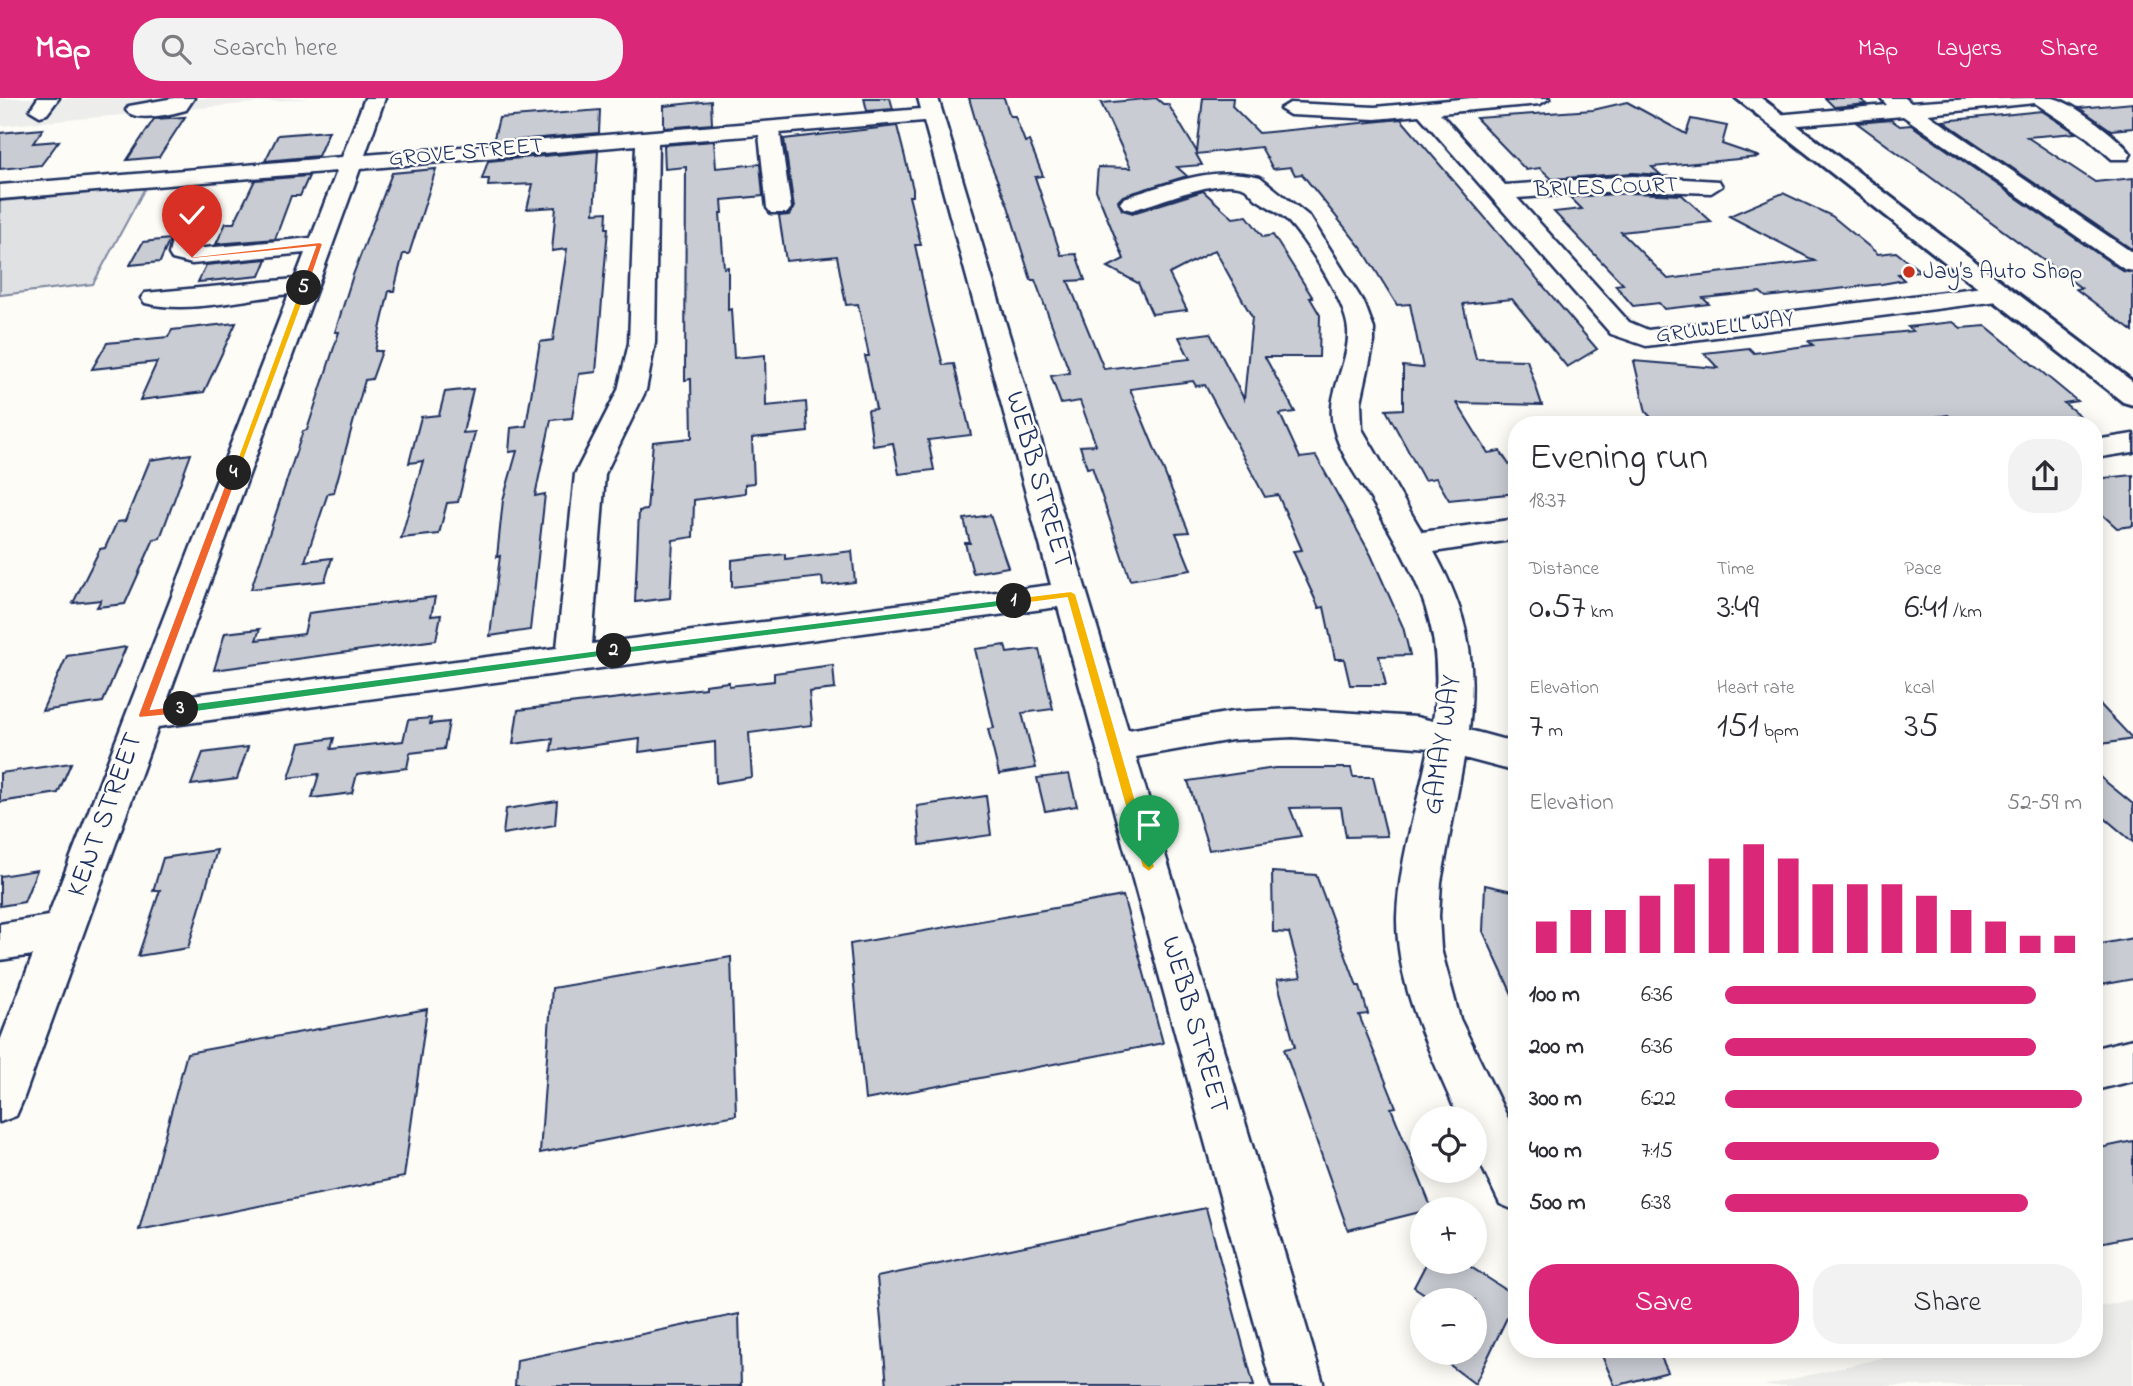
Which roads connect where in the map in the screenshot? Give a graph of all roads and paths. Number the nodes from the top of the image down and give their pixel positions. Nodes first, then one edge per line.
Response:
1 (184, 98) edge
2 (375, 98) edge
3 (1540, 98) edge
4 (1747, 98) edge
5 (2032, 98) edge
6 (2041, 98) edge
7 (1898, 103) edge
8 (930, 106) edge
9 (1290, 109) dead end
10 (1425, 109) junction
11 (136, 110) dead end
12 (1776, 121) junction
13 (769, 128) junction
14 (647, 138) junction
15 (2120, 154) dead end
16 (350, 163) junction
17 (1711, 186) dead end
18 (0, 192) edge
19 (1502, 192) junction
20 (1132, 203) dead end
21 (779, 208) dead end
22 (185, 224) dead end
23 (320, 244) junction
24 (2133, 264) edge
25 (305, 285) junction
26 (1998, 293) junction
27 (154, 298) dead end
28 (2133, 396) edge
29 (2133, 443) edge
30 (2103, 448) edge
31 (1508, 530) edge
32 (1412, 544) junction
33 (1071, 594) junction
34 (574, 656) junction
35 (143, 715) junction
36 (1447, 740) junction
37 (1114, 747) junction
38 (1508, 755) edge
39 (63, 932) junction
40 (0, 942) edge
41 (2133, 1060) edge
42 (2103, 1067) edge
43 (0, 1100) edge
44 (1508, 1169) edge
45 (1298, 1386) edge

1 - 11 street
2 - 16 street, KENT STREET
3 - 10 street
4 - 12 main road
5 - 7 street
6 - 15 street
7 - 12 street
7 - 24 street
8 - 13 street, GROVE STREET
8 - 33 street, WEBB STREET
9 - 10 street
10 - 19 street, GRUWELL WAY
12 - 26 main road
13 - 14 street, GROVE STREET
13 - 21 street
14 - 16 street, GROVE STREET
14 - 34 street
16 - 18 street, GROVE STREET
16 - 23 street, KENT STREET
17 - 19 street, BRILES COURT
19 - 26 street, GRUWELL WAY
20 - 32 street, GAMAY WAY
22 - 23 street
23 - 25 street, KENT STREET
25 - 27 street
25 - 35 street, KENT STREET
26 - 28 main road
29 - 30 street
31 - 32 street
32 - 36 street, GAMAY WAY
33 - 34 street
33 - 37 street, WEBB STREET
34 - 35 street
35 - 39 street, KENT STREET
36 - 37 street
36 - 38 street
36 - 44 street, GAMAY WAY
37 - 45 street, WEBB STREET
39 - 40 street
39 - 43 street, KENT STREET
41 - 42 street

